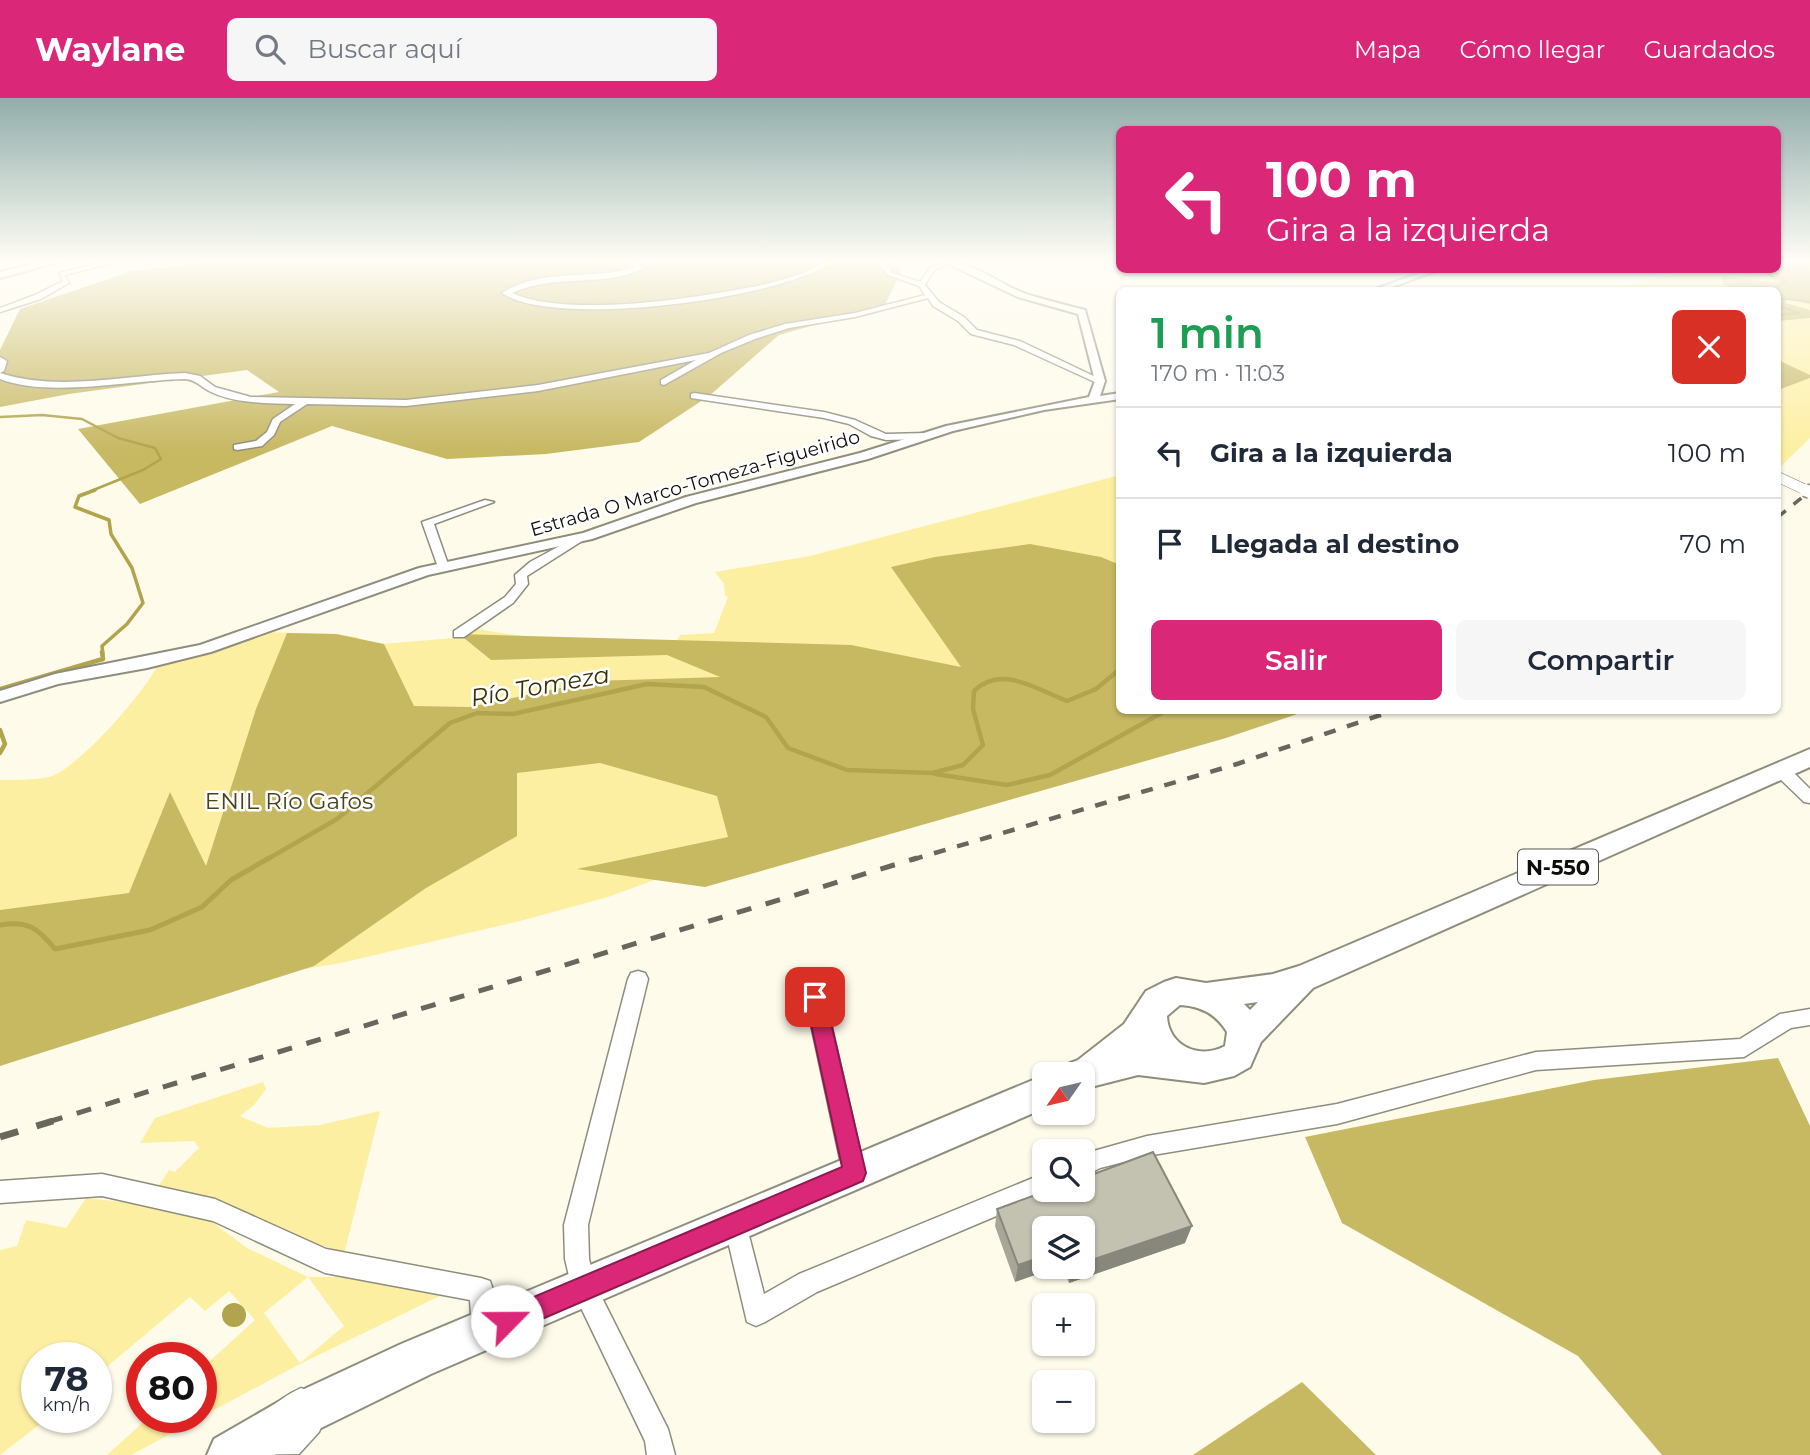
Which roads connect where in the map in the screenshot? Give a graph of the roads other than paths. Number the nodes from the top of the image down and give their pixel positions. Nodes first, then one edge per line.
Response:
1 (793, 325) edge
2 (967, 325) edge
3 (1085, 325) edge
4 (710, 355) junction
5 (0, 359) edge
6 (0, 374) edge
7 (1100, 381) junction
8 (664, 382) dead end
9 (694, 396) dead end
10 (1116, 397) edge
11 (1093, 400) junction
12 (305, 401) junction
13 (927, 436) junction
14 (237, 447) dead end
15 (1781, 478) edge
16 (1810, 492) edge
17 (489, 502) dead end
18 (578, 538) junction
19 (443, 567) junction
20 (459, 634) dead end
21 (0, 697) edge
22 (1810, 757) edge
23 (1781, 770) junction
24 (1810, 798) edge
25 (1307, 977) junction
26 (638, 979) dead end
27 (1210, 995) junction
28 (815, 997) dead end
29 (1149, 1017) junction
30 (1810, 1017) edge
31 (1243, 1038) junction
32 (1183, 1063) junction
33 (1096, 1064) edge
34 (1096, 1070) edge
35 (1032, 1097) edge
36 (1095, 1160) edge
37 (854, 1173) junction
38 (1032, 1189) edge
39 (0, 1192) edge
40 (736, 1224) junction
41 (584, 1289) junction
42 (486, 1330) junction
43 (301, 1414) junction
44 (230, 1455) edge
45 (258, 1455) edge
46 (661, 1455) edge

1 - 4 street
2 - 7 street
3 - 7 street
4 - 8 street
4 - 12 street
5 - 6 street
6 - 12 street
7 - 11 street
9 - 13 street
10 - 11 street, Estrada O Marco-Tomeza-Figueirido
11 - 13 street, Estrada O Marco-Tomeza-Figueirido
12 - 14 street
13 - 18 street, Estrada O Marco-Tomeza-Figueirido
15 - 16 street, bridge
17 - 19 street
18 - 19 street, Estrada O Marco-Tomeza-Figueirido
18 - 20 street
19 - 21 street, Estrada O Marco-Tomeza-Figueirido
22 - 23 highway, N-550
23 - 24 street
23 - 25 highway, N-550
25 - 27 highway, N-550
25 - 31 highway, N-550
26 - 41 street
27 - 29 highway, N-550
27 - 31 highway
28 - 37 street
29 - 32 highway
29 - 33 highway, N-550
30 - 36 street
31 - 32 highway, N-550
32 - 34 highway, N-550
35 - 37 highway
37 - 40 highway
38 - 40 street
39 - 42 street
40 - 41 highway
41 - 42 highway
41 - 46 street
42 - 43 highway
43 - 44 highway
43 - 45 highway

